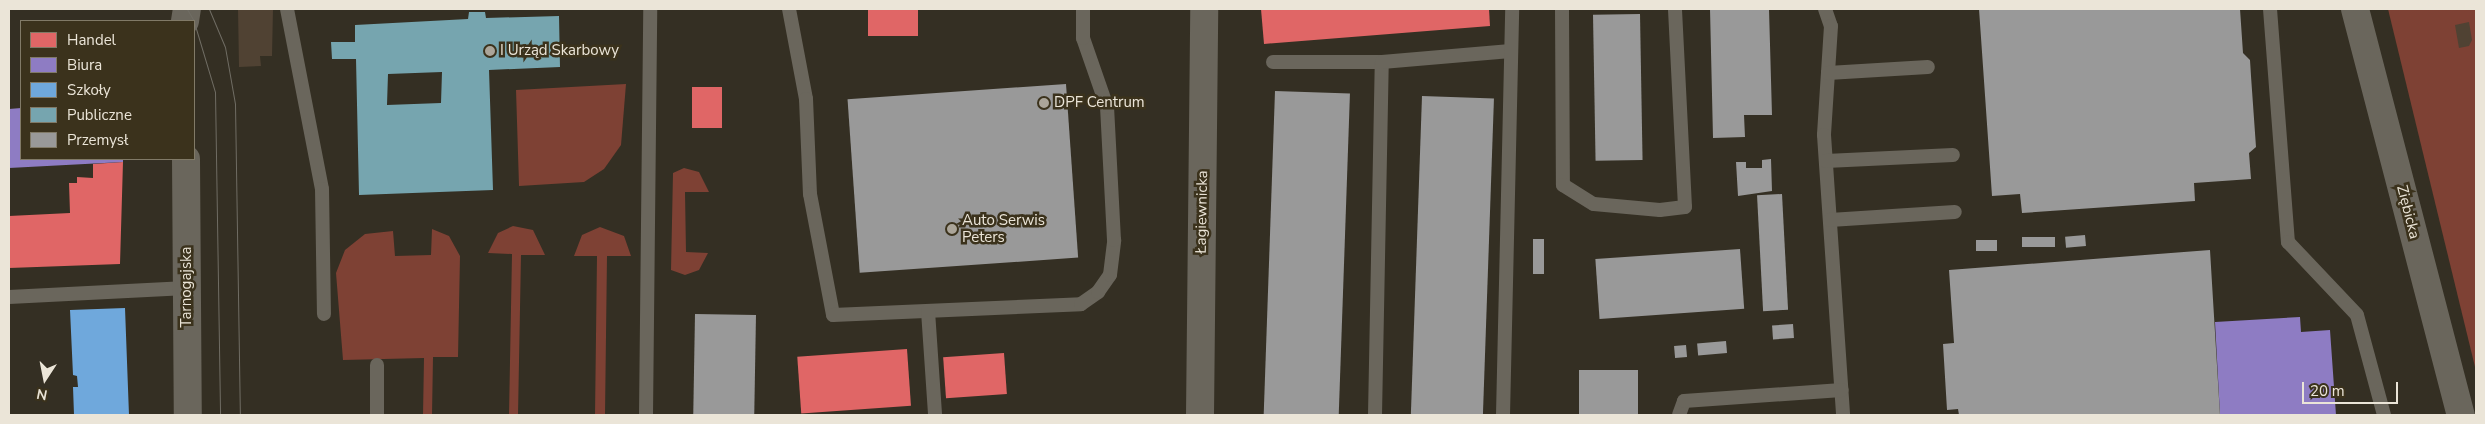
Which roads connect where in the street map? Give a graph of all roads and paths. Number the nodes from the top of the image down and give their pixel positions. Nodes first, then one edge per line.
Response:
1 (287, 9) edge
2 (650, 9) edge
3 (789, 9) edge
4 (1083, 9) edge
5 (1204, 9) edge
6 (1512, 9) edge
7 (1562, 9) edge
8 (1675, 9) edge
9 (1825, 9) edge
10 (2270, 9) edge
11 (2355, 9) edge
12 (1511, 51) junction
13 (1274, 62) dead end
14 (1382, 62) junction
15 (1928, 67) dead end
16 (1828, 73) junction
17 (1953, 155) dead end
18 (186, 160) edge
19 (1826, 161) junction
20 (1955, 212) dead end
21 (1830, 220) junction
22 (187, 288) junction
23 (9, 297) edge
24 (928, 311) junction
25 (324, 314) dead end
26 (377, 365) dead end
27 (1842, 390) junction
28 (188, 415) edge
29 (377, 415) edge
30 (646, 415) edge
31 (935, 415) edge
32 (1200, 415) edge
33 (1375, 415) edge
34 (1503, 415) edge
35 (1679, 415) edge
36 (1843, 415) edge
37 (2384, 415) edge
38 (2461, 415) edge

1 - 25 lane
2 - 30 lane
3 - 24 lane
4 - 24 lane
5 - 32 street, Łagiewnicka
6 - 12 lane
7 - 8 lane
9 - 16 lane
10 - 37 lane
11 - 38 street, Ziębicka
12 - 14 lane
12 - 34 lane
13 - 14 lane
14 - 33 lane
15 - 16 lane
16 - 19 lane
17 - 19 lane
18 - 22 street, Tarnogajska
19 - 21 lane
20 - 21 lane
21 - 27 lane
22 - 23 lane
22 - 28 street, Tarnogajska
24 - 31 lane
26 - 29 lane
27 - 35 lane
27 - 36 lane

